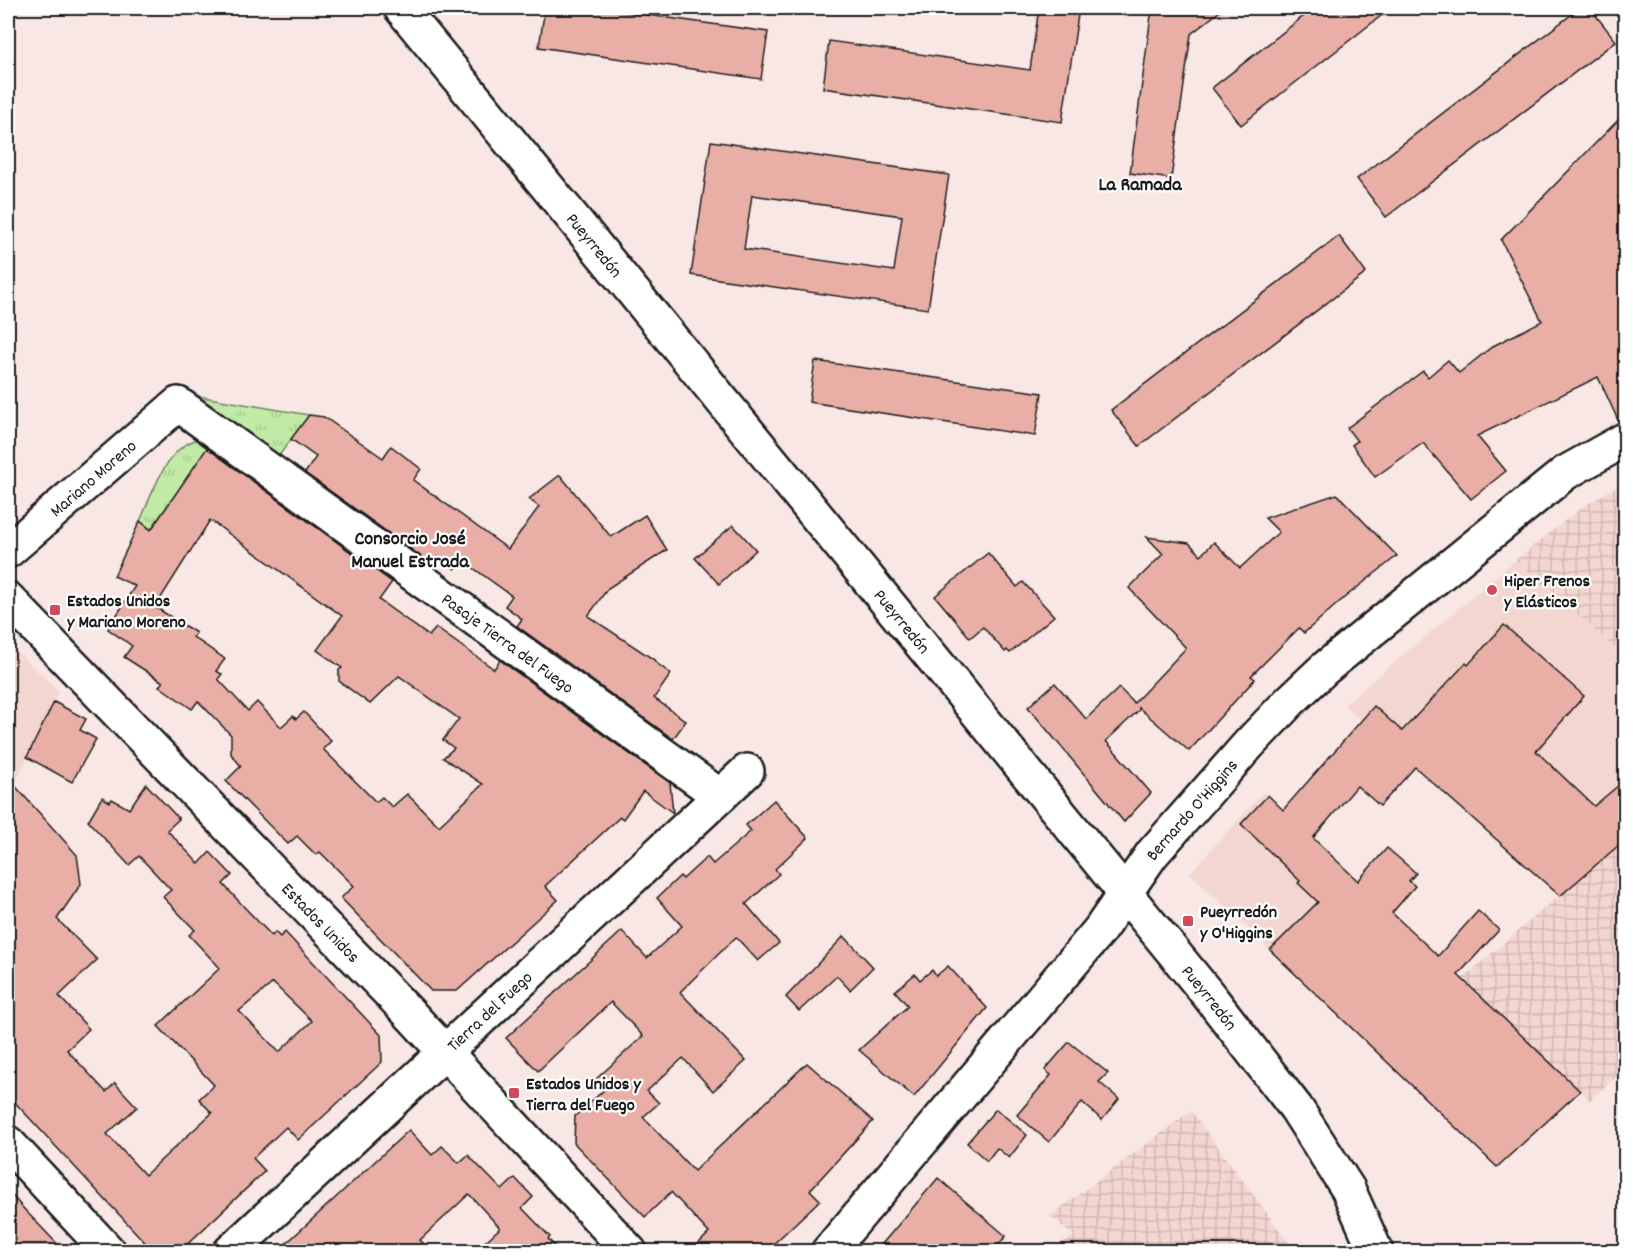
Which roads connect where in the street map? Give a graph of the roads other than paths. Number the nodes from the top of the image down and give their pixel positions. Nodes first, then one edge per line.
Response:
1 (401, 8) edge
2 (178, 404) joint
3 (1626, 439) edge
4 (8, 551) edge
5 (8, 599) edge
6 (747, 771) dead end
7 (720, 796) junction
8 (1125, 892) junction
9 (444, 1052) junction
10 (8, 1143) edge
11 (109, 1251) edge
12 (230, 1251) edge
13 (630, 1251) edge
14 (828, 1251) edge
15 (1376, 1251) edge

1 - 8 street, Pueyrredón
2 - 4 street, Mariano Moreno
2 - 7 street, Pasaje Tierra del Fuego
3 - 8 street, Bernardo O'Higgins
5 - 9 street, Estados Unidos
6 - 7 street, Tierra del Fuego
7 - 9 street, Tierra del Fuego
8 - 14 street, Bernardo O'Higgins
8 - 15 street, Pueyrredón
9 - 12 street, Tierra del Fuego
9 - 13 street, Estados Unidos
10 - 11 street

